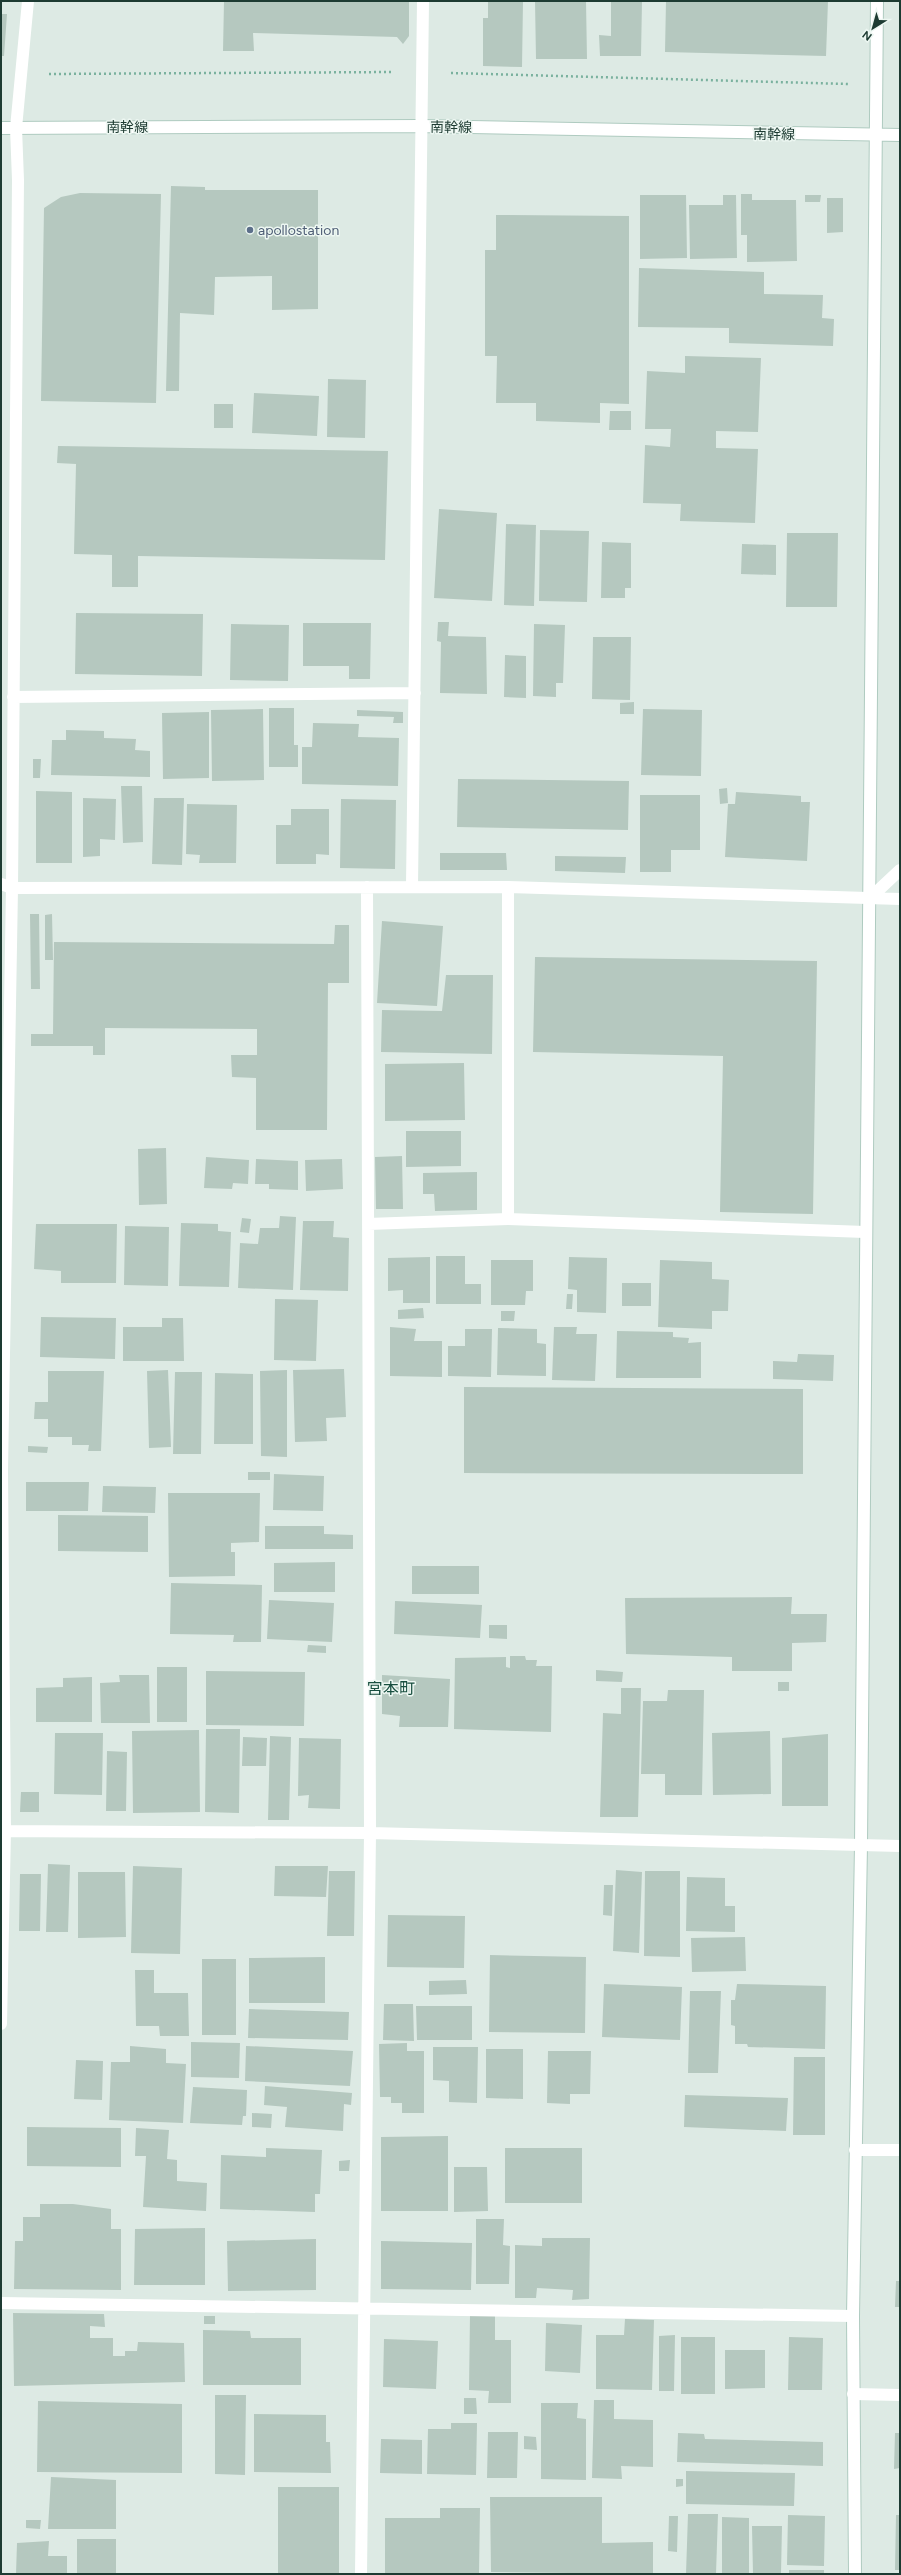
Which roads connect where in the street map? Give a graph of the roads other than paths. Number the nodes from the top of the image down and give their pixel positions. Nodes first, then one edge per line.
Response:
1 (28, 1) edge
2 (423, 1) edge
3 (877, 1) edge
4 (421, 126) junction
5 (1, 128) edge
6 (16, 128) junction
7 (900, 135) edge
8 (876, 136) junction
9 (415, 693) junction
10 (13, 697) junction
11 (900, 870) edge
12 (6, 886) edge
13 (412, 886) junction
14 (367, 887) junction
15 (508, 887) junction
16 (869, 899) junction
17 (900, 899) edge
18 (508, 1218) junction
19 (368, 1224) junction
20 (865, 1232) junction
21 (3, 1831) edge
22 (370, 1833) junction
23 (861, 1846) junction
24 (900, 1846) edge
25 (1, 2024) edge
26 (855, 2150) junction
27 (900, 2150) edge
28 (1, 2303) edge
29 (364, 2308) junction
30 (853, 2316) junction
31 (853, 2394) junction
32 (900, 2395) edge
33 (361, 2574) edge
34 (855, 2574) edge

1 - 6 street
2 - 4 street
3 - 8 street
4 - 6 street, 南幹線
4 - 8 street, 南幹線
4 - 9 street
5 - 6 street, 南幹線
6 - 10 street
7 - 8 street, 南幹線
8 - 16 street
9 - 10 street
9 - 13 street
10 - 12 street
11 - 16 street
12 - 14 street
12 - 21 street
13 - 14 street
13 - 15 street
14 - 19 street
15 - 16 street
15 - 18 street
16 - 17 street
16 - 20 street
18 - 19 street
18 - 20 street
19 - 22 street
20 - 23 street
21 - 22 street
21 - 25 street
22 - 23 street
22 - 29 street
23 - 24 street
23 - 26 street
26 - 27 street
26 - 30 street
28 - 29 street
29 - 30 street
29 - 33 street
30 - 31 street
31 - 32 street
31 - 34 street

